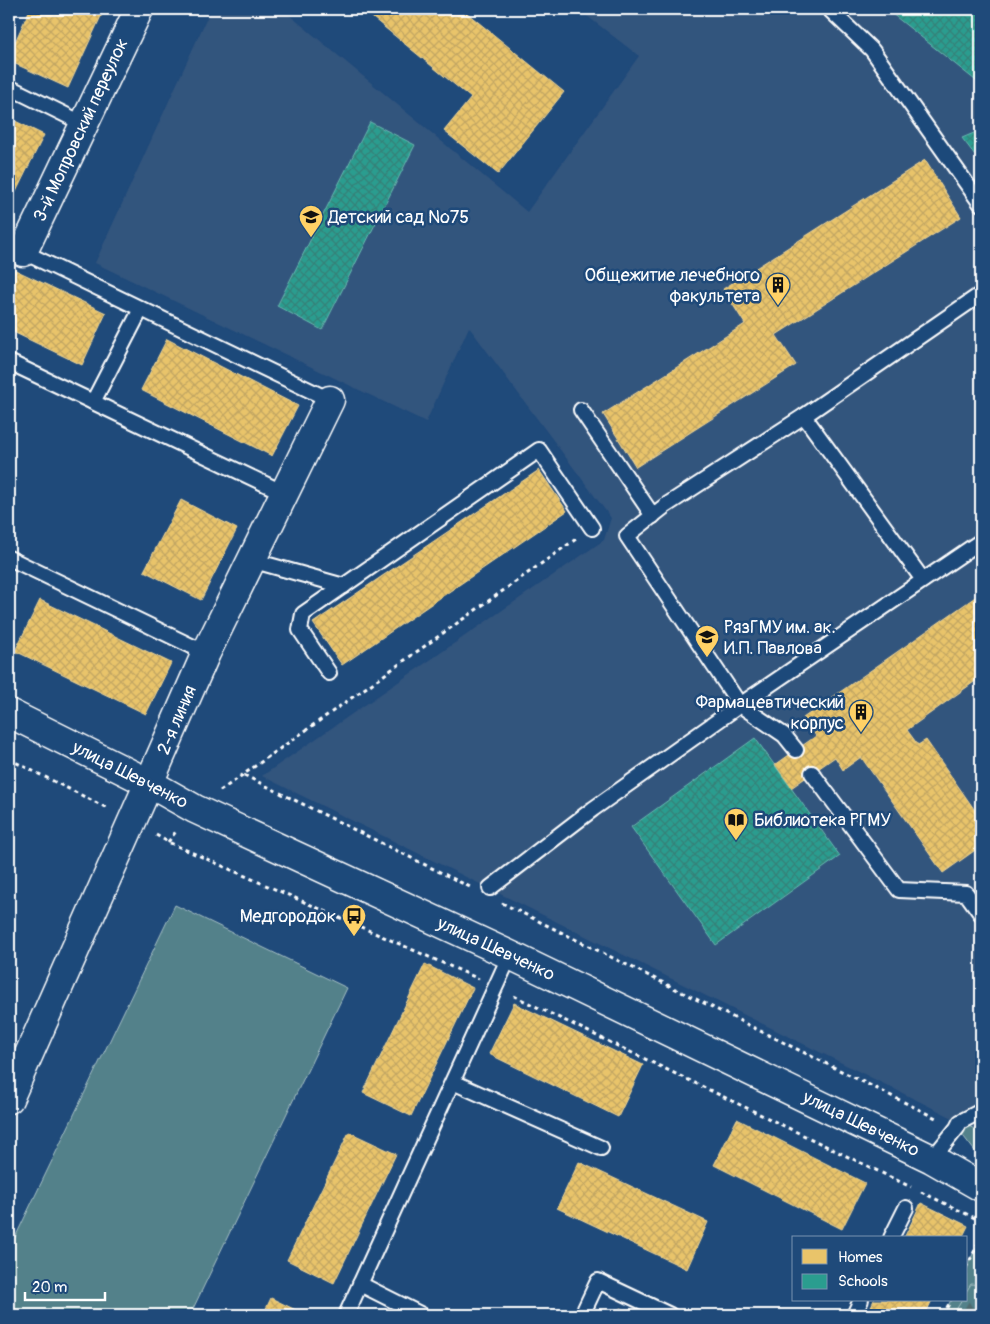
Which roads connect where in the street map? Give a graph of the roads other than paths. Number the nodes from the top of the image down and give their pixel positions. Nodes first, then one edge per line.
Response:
1 (138, 9) edge
2 (829, 9) edge
3 (9, 86) edge
4 (84, 124) junction
5 (981, 204) edge
6 (16, 249) edge
7 (981, 294) edge
8 (141, 309) junction
9 (9, 362) edge
10 (330, 400) joint
11 (94, 402) junction
12 (581, 410) dead end
13 (804, 416) junction
14 (284, 494) junction
15 (653, 516) junction
16 (592, 528) road end
17 (981, 541) edge
18 (9, 558) edge
19 (251, 560) junction
20 (923, 580) junction
21 (344, 586) junction
22 (206, 653) junction
23 (329, 673) dead end
24 (740, 705) junction
25 (9, 714) edge
26 (796, 750) dead end
27 (812, 773) dead end
28 (149, 783) junction
29 (490, 888) dead end
30 (981, 914) edge
31 (510, 955) junction
32 (454, 1082) junction
33 (9, 1099) edge
34 (981, 1111) edge
35 (601, 1148) dead end
36 (932, 1159) junction
37 (981, 1187) edge
38 (906, 1208) dead end
39 (892, 1236) edge
40 (360, 1284) junction
41 (860, 1302) edge
42 (346, 1315) edge
43 (422, 1315) edge
44 (582, 1315) edge
45 (670, 1315) edge
46 (854, 1315) edge

1 - 4 street, 3-й Мопровский переулок
2 - 5 lane
3 - 4 lane
4 - 6 street, 3-й Мопровский переулок
6 - 8 lane
7 - 13 lane
8 - 10 lane
8 - 11 lane
9 - 11 lane
10 - 14 street, 2-я линия
11 - 14 lane
12 - 15 lane
13 - 15 lane
13 - 20 lane
14 - 19 street, 2-я линия
15 - 24 lane
16 - 21 lane
17 - 20 lane
18 - 22 lane
19 - 21 lane
19 - 22 street, 2-я линия
20 - 24 lane
21 - 23 lane
22 - 28 street, 2-я линия
24 - 26 lane
24 - 29 lane
25 - 28 street, улица Шевченко
27 - 30 lane
28 - 31 street, улица Шевченко
28 - 33 street, 2-я линия
31 - 32 lane
31 - 36 street, улица Шевченко
32 - 35 lane
32 - 40 lane
34 - 36 lane
36 - 37 street, улица Шевченко
38 - 39 lane
40 - 42 lane
40 - 43 lane
41 - 46 lane
44 - 45 lane

